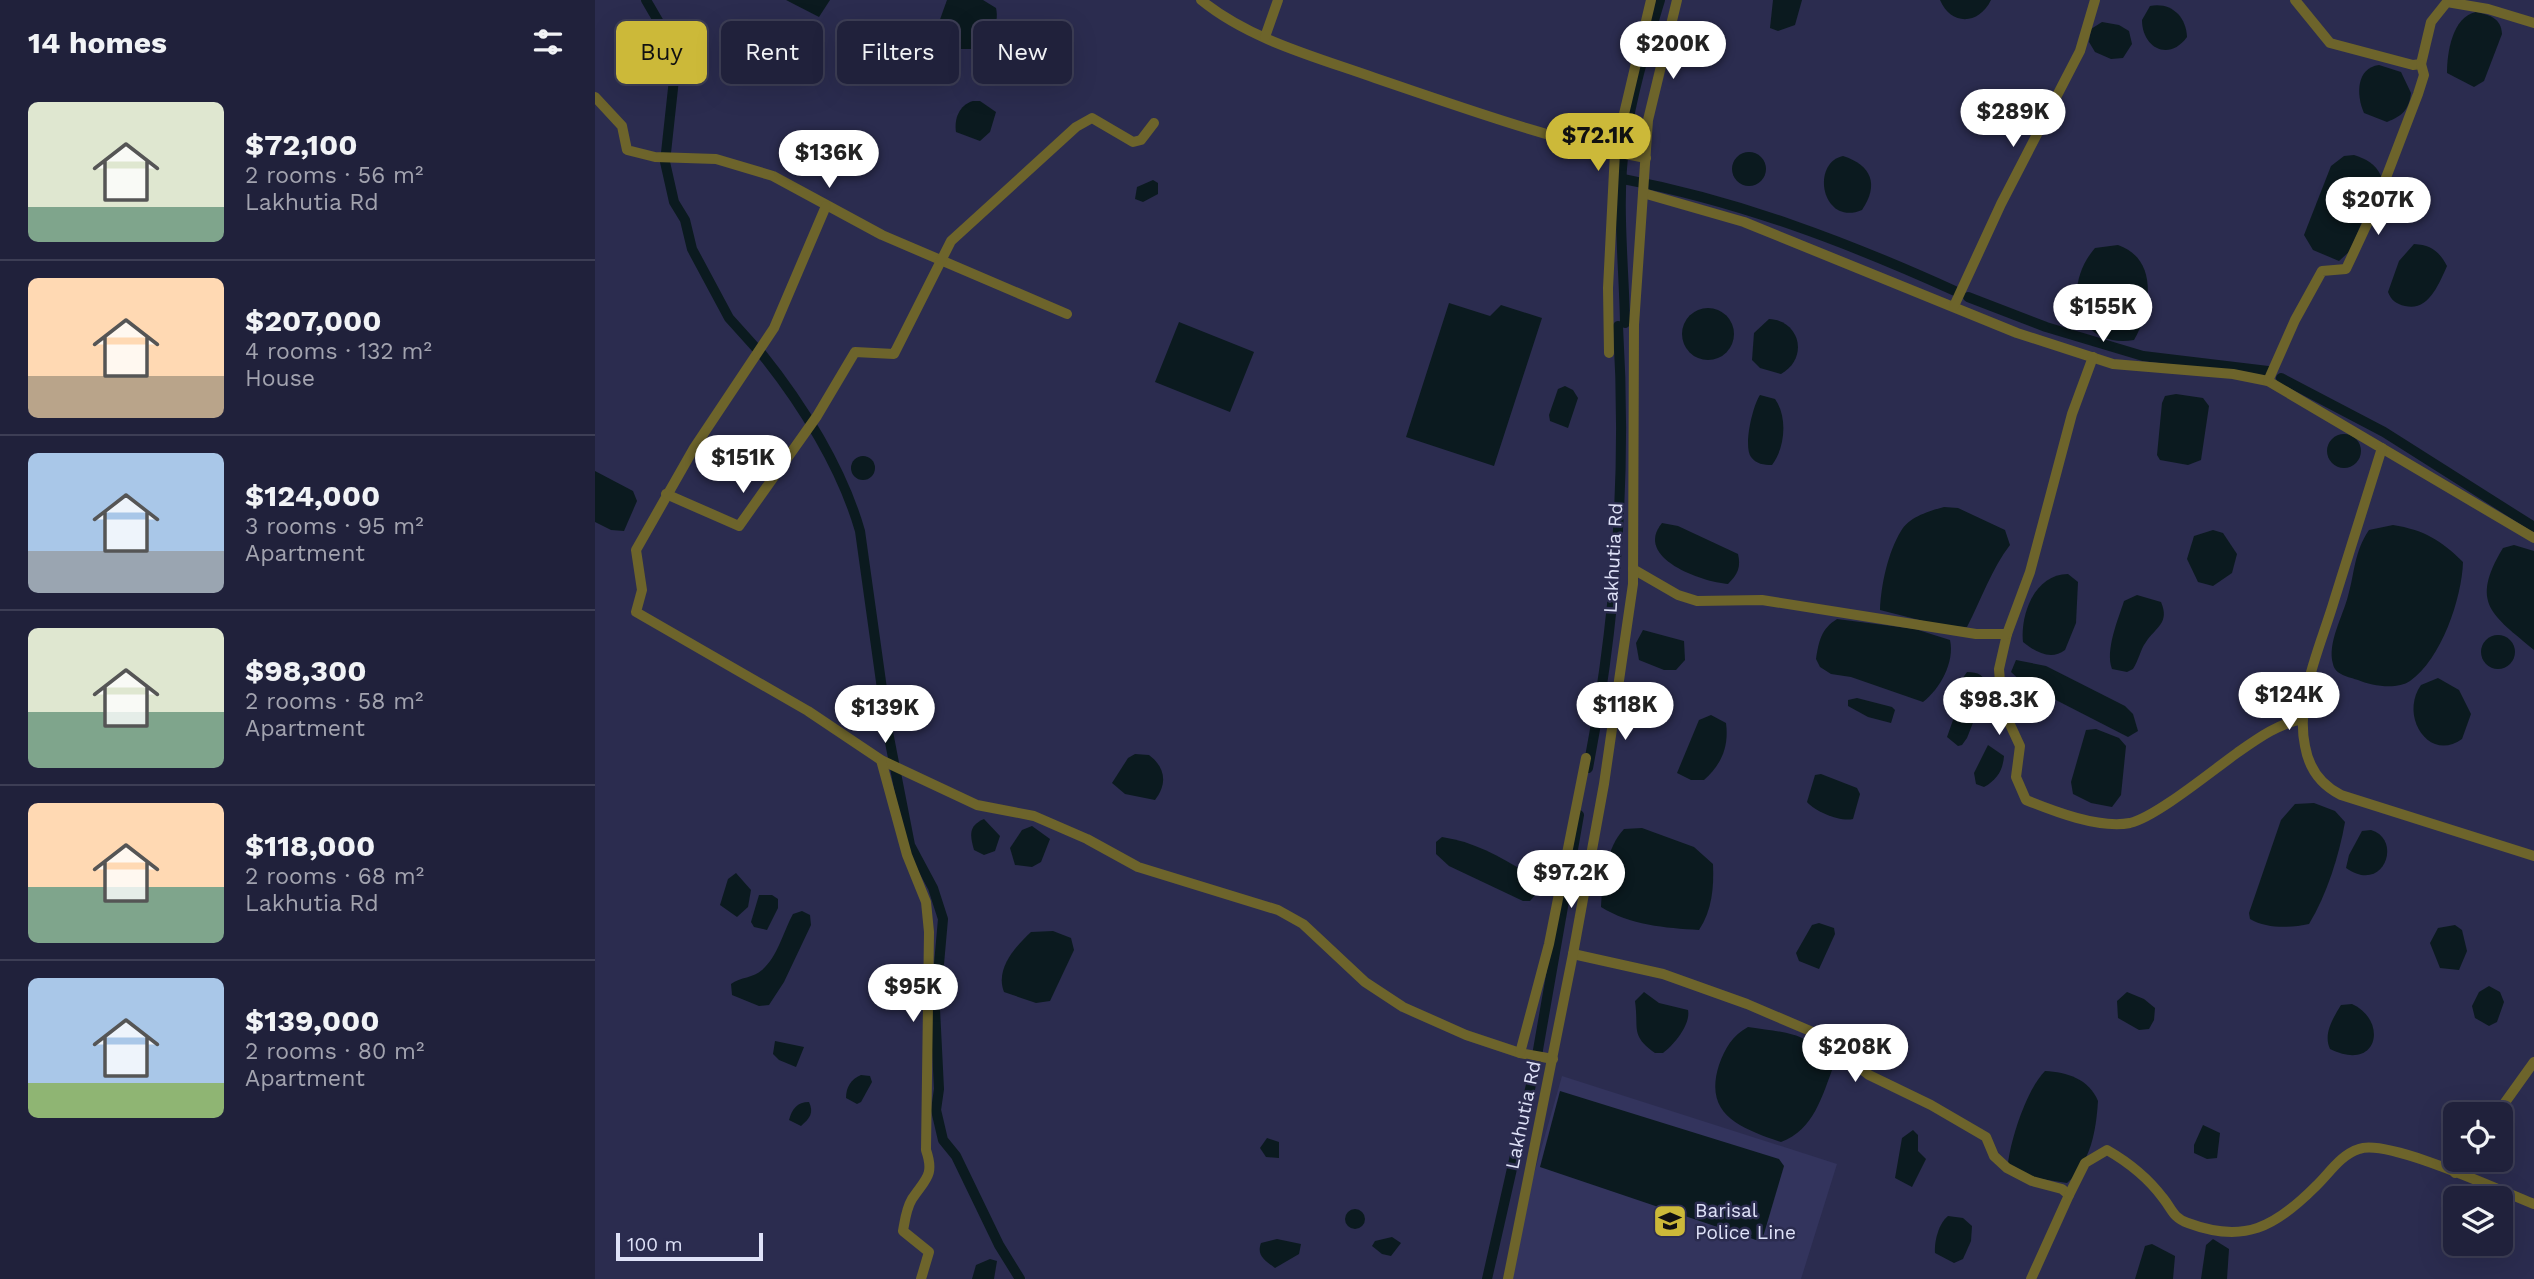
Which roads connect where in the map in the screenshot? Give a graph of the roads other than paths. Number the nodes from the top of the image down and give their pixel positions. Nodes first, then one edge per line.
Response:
1 (1201, 0) edge
2 (1278, 0) edge
3 (1651, 0) edge
4 (1677, 0) edge
5 (2095, 0) edge
6 (2295, 0) edge
7 (2534, 23) edge
8 (1265, 37) junction
9 (2421, 64) junction
10 (595, 97) edge
11 (1154, 123) dead end
12 (1615, 152) junction
13 (1646, 158) junction
14 (1643, 193) junction
15 (827, 206) junction
16 (942, 262) junction
17 (1954, 306) junction
18 (1067, 314) dead end
19 (1609, 353) dead end
20 (2093, 356) junction
21 (2269, 381) junction
22 (2382, 448) junction
23 (666, 494) junction
24 (2534, 538) edge
25 (1633, 569) junction
26 (2007, 634) junction
27 (2303, 719) junction
28 (1586, 758) dead end
29 (881, 761) junction
30 (2534, 856) edge
31 (1573, 954) junction
32 (1520, 1053) junction
33 (1553, 1059) junction
34 (2534, 1062) edge
35 (2505, 1102) edge
36 (2455, 1173) joint
37 (2069, 1195) junction
38 (2534, 1204) edge
39 (921, 1279) edge
40 (1508, 1279) edge
41 (2031, 1279) edge

1 - 8 street
2 - 8 street
3 - 12 street
4 - 13 street, Lakhutia Rd
5 - 17 street
6 - 9 street
7 - 9 street
8 - 12 street
9 - 21 street
10 - 15 street
11 - 16 street
12 - 13 street
12 - 19 street
13 - 14 street, Lakhutia Rd
14 - 17 street
14 - 25 street, Lakhutia Rd
15 - 16 street
15 - 23 street
16 - 18 street
16 - 23 street
17 - 20 street
20 - 21 street
20 - 26 street
21 - 22 street
22 - 24 street
22 - 27 street
23 - 29 street
25 - 26 street
25 - 31 street, Lakhutia Rd
26 - 27 street
27 - 30 street
28 - 32 street
29 - 32 street
29 - 39 street
31 - 33 street, Lakhutia Rd
31 - 37 street
32 - 33 street
33 - 40 street, Lakhutia Rd
34 - 35 street
36 - 37 street
36 - 38 street
37 - 41 street

